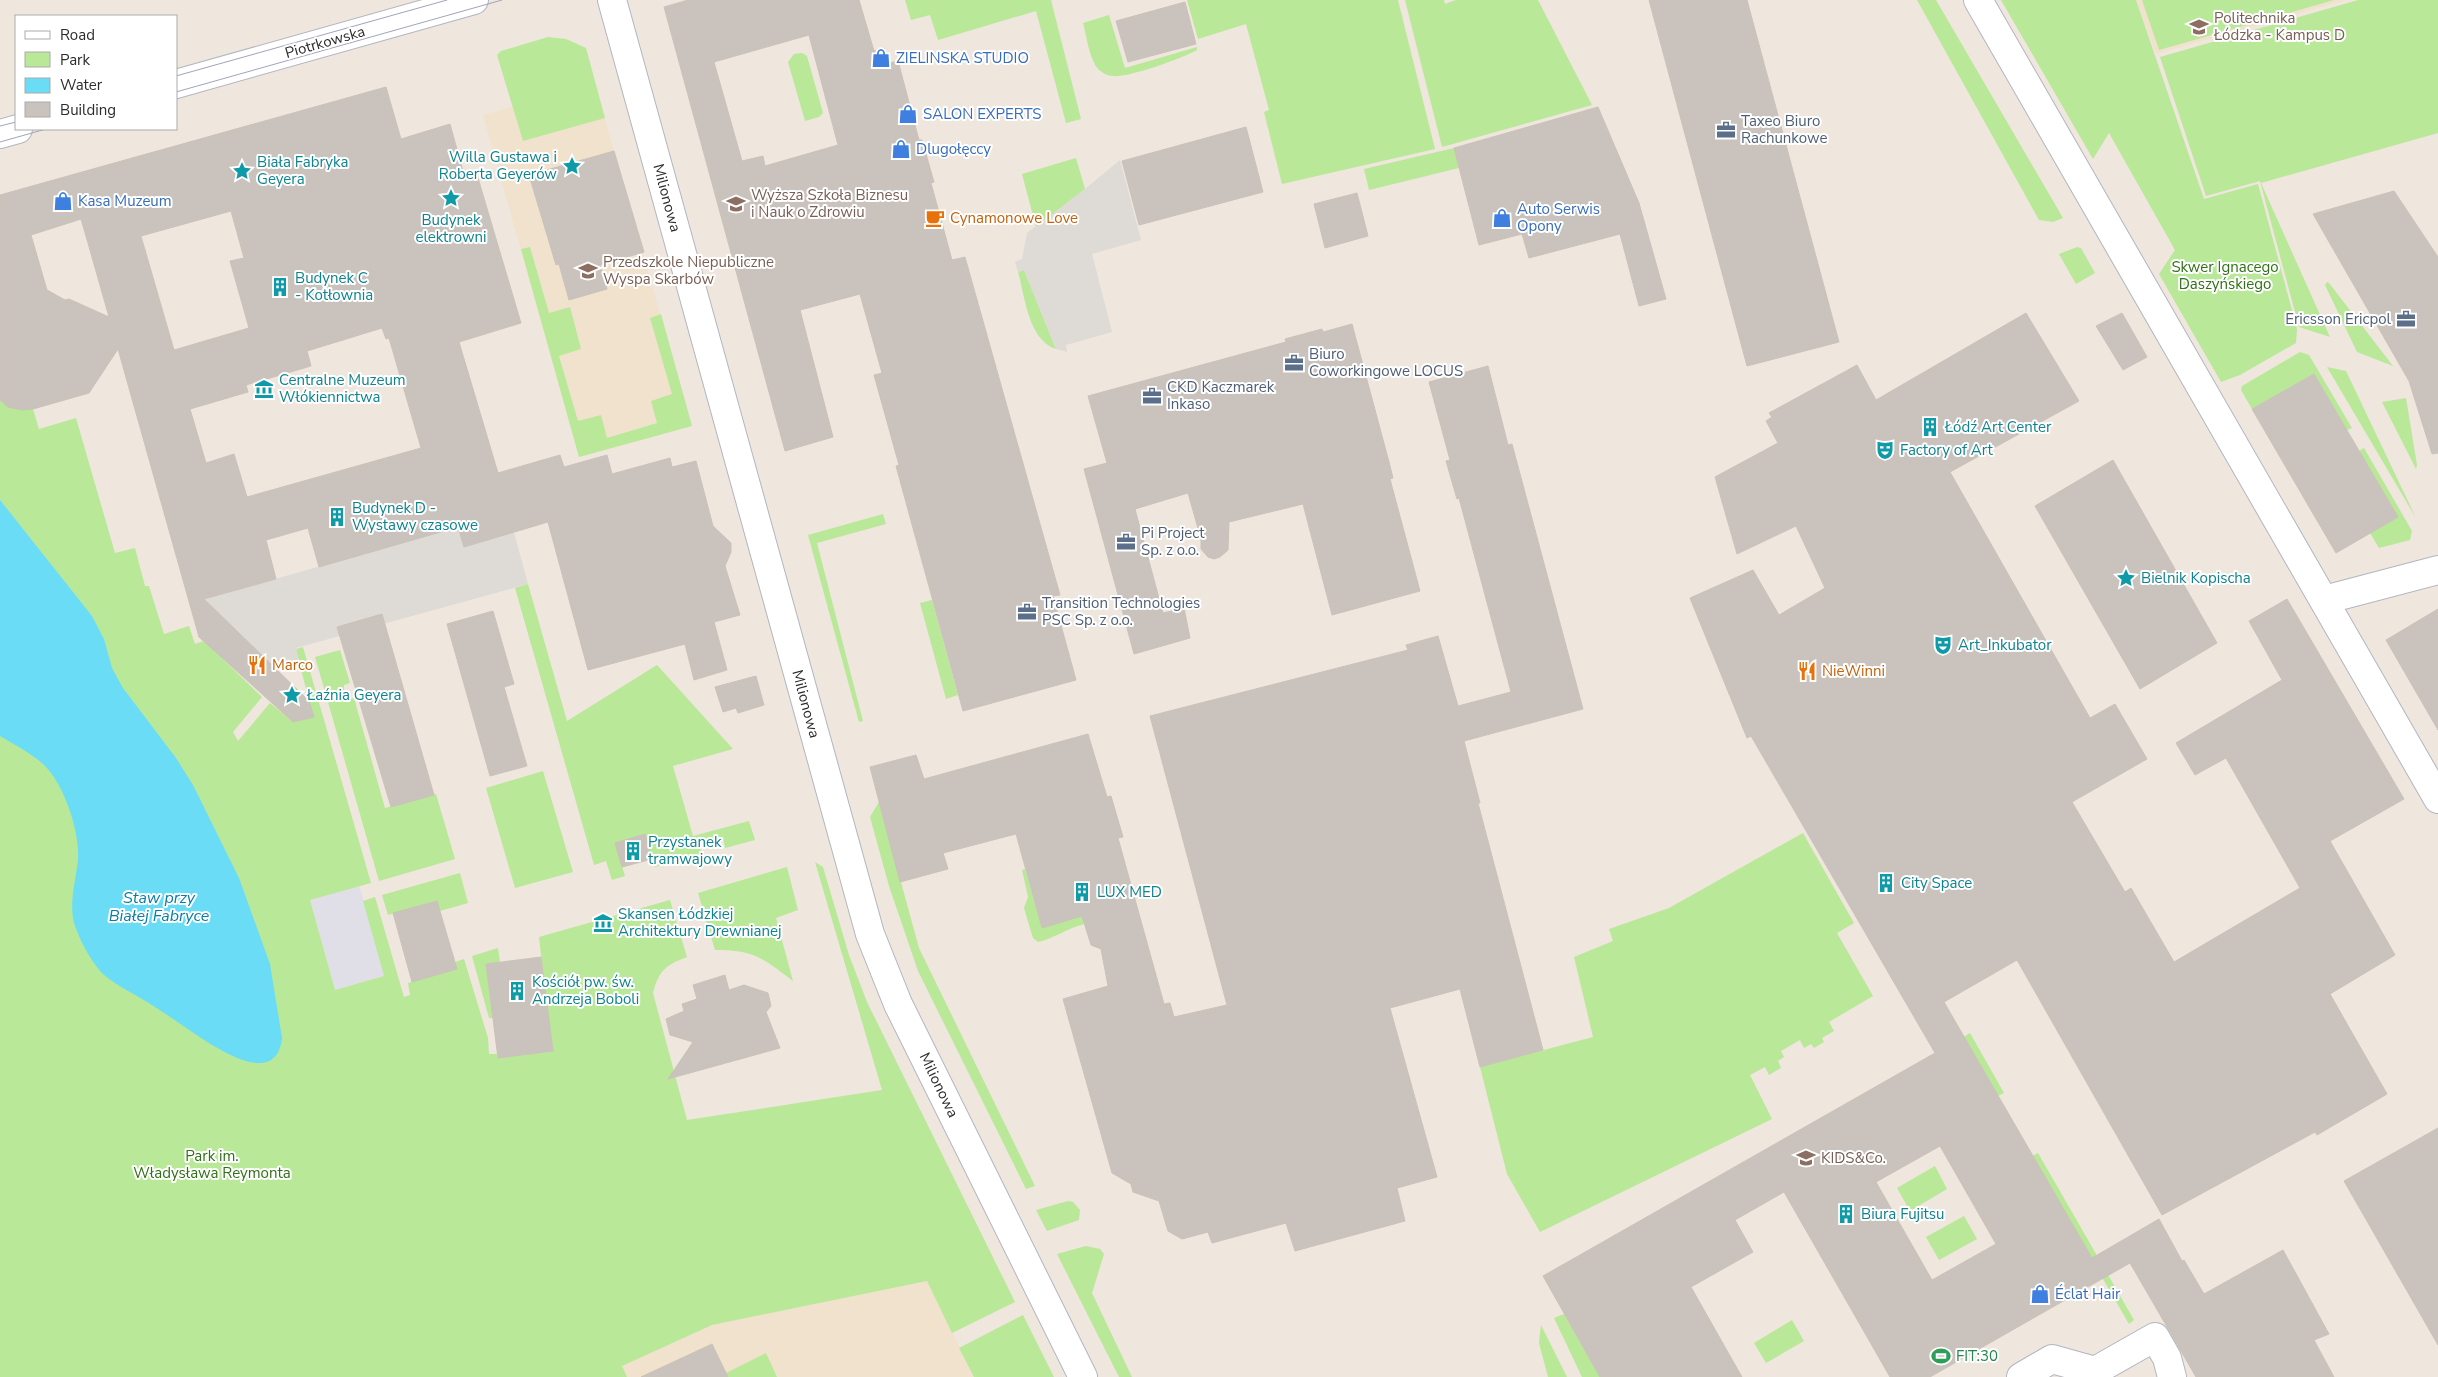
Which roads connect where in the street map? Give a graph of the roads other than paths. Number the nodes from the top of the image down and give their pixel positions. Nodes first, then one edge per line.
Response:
1 (473, 0) edge
2 (612, 0) edge
3 (1978, 0) edge
4 (178, 83) edge
5 (15, 130) edge
6 (0, 134) edge
7 (2438, 570) edge
8 (2324, 600) junction
9 (2438, 799) edge
10 (1083, 1377) edge
11 (2021, 1377) edge
12 (2172, 1377) edge

1 - 4 street, Piotrkowska
2 - 10 street, Milionowa
3 - 8 street
5 - 6 street
7 - 8 street
8 - 9 street
11 - 12 street

